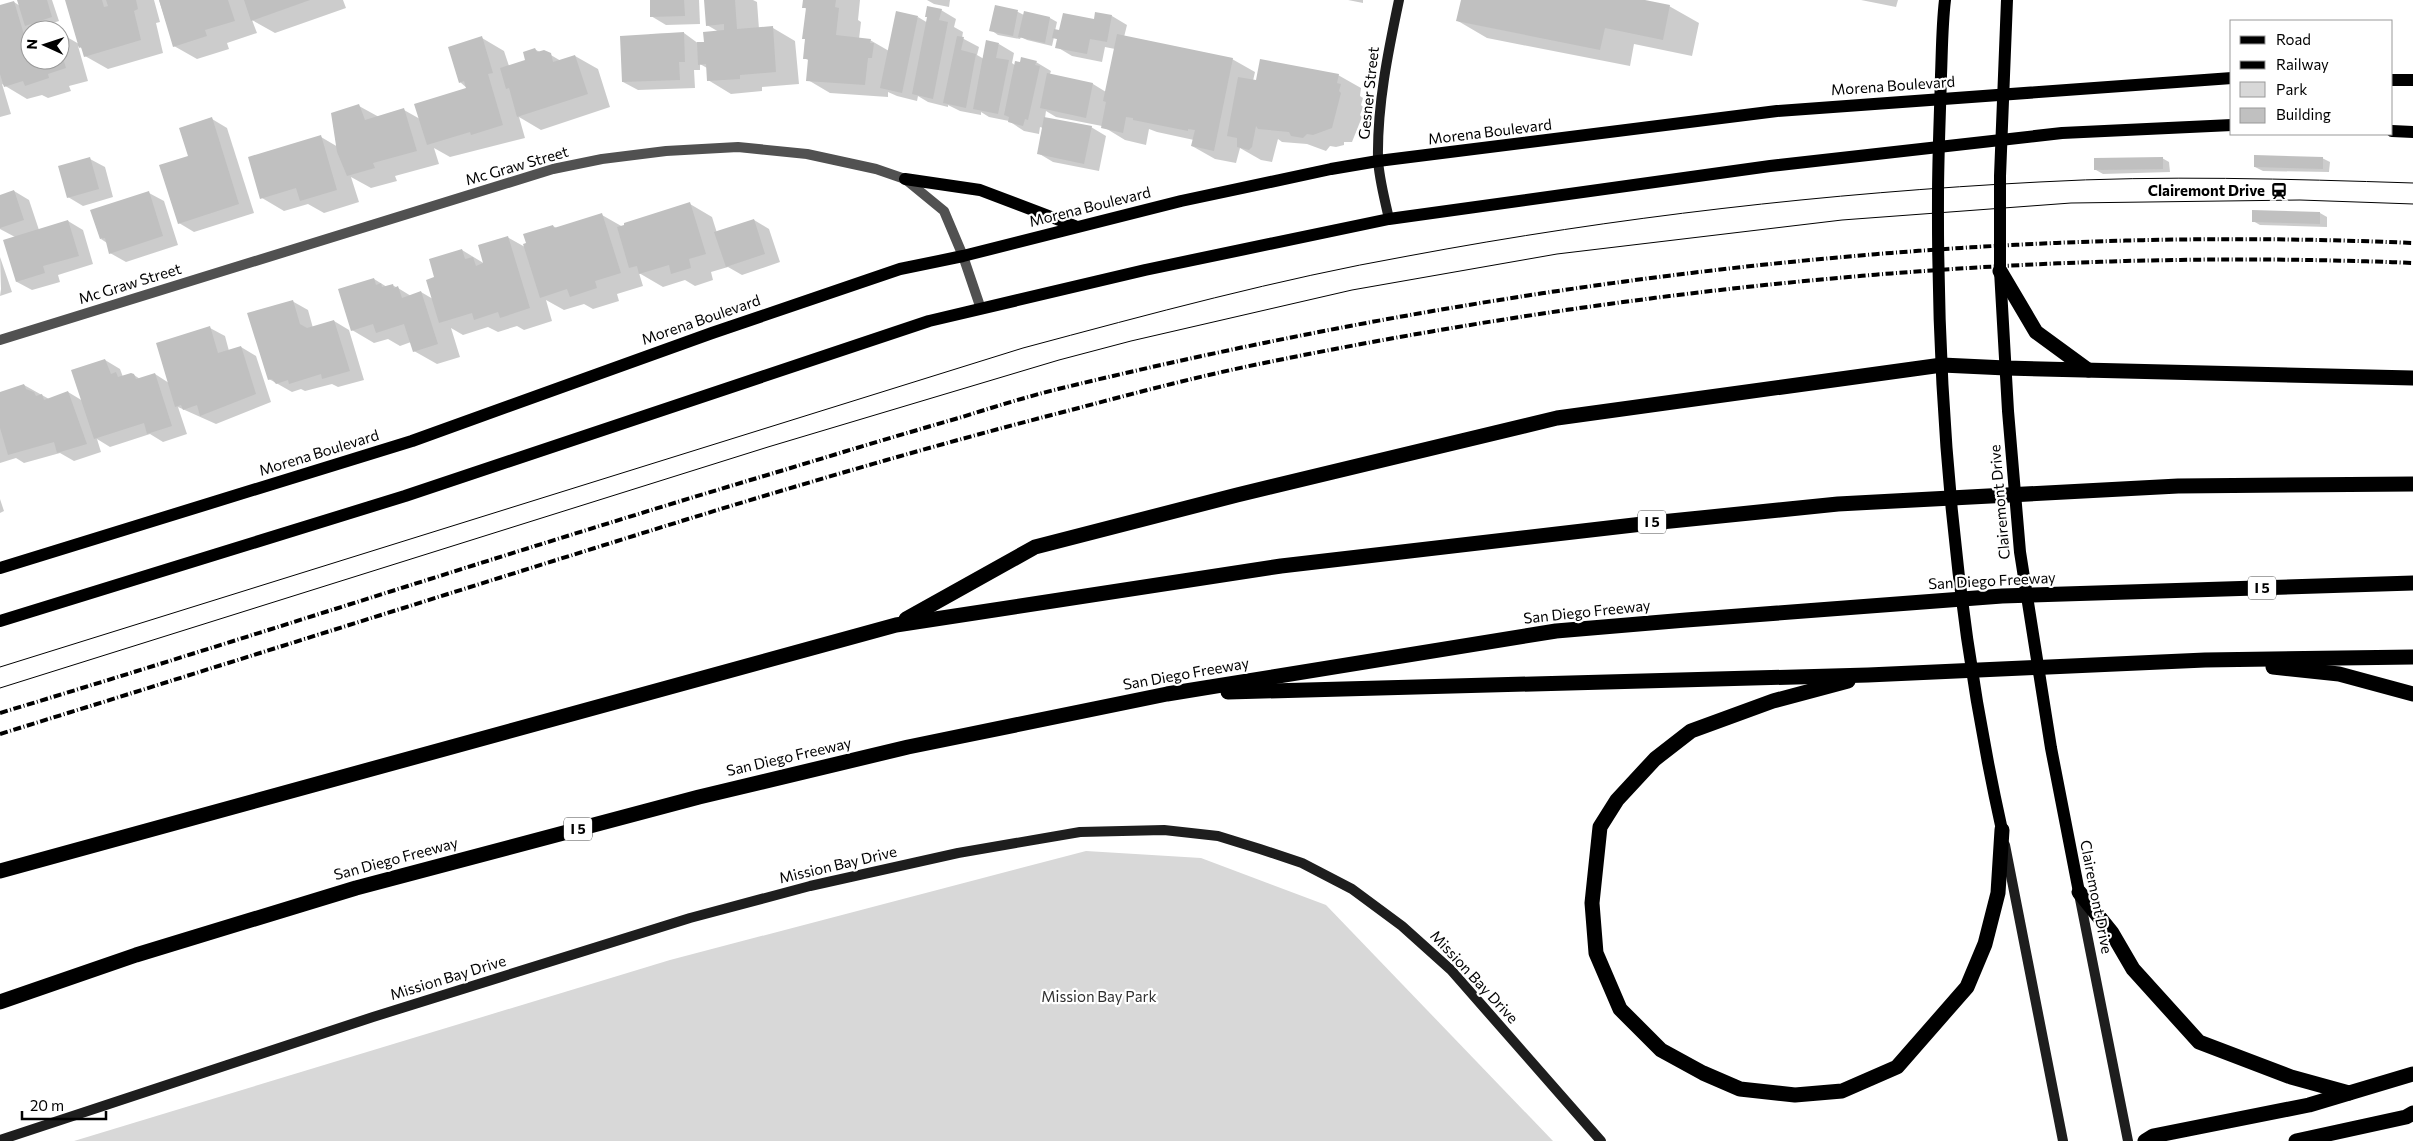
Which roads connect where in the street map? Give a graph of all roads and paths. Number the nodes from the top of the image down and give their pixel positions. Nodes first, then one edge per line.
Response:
1 (1399, 0) edge
2 (1944, 6) edge
3 (2006, 6) edge
4 (2230, 78) edge
5 (2393, 80) edge
6 (2413, 80) edge
7 (2230, 125) edge
8 (2393, 131) edge
9 (2413, 132) edge
10 (1378, 161) junction
11 (905, 179) junction
12 (1389, 219) junction
13 (1075, 226) junction
14 (962, 256) junction
15 (2000, 271) junction
16 (981, 309) junction
17 (0, 340) edge
18 (1942, 364) junction
19 (2006, 368) junction
20 (2088, 370) junction
21 (2413, 378) edge
22 (2413, 484) edge
23 (0, 568) edge
24 (2413, 583) edge
25 (0, 621) edge
26 (896, 624) junction
27 (2413, 657) edge
28 (2205, 660) junction
29 (1868, 675) junction
30 (1167, 694) junction
31 (2413, 694) edge
32 (2002, 830) junction
33 (0, 871) edge
34 (2079, 892) junction
35 (0, 1002) edge
36 (2413, 1074) edge
37 (2349, 1093) junction
38 (2413, 1113) edge
39 (0, 1140) edge
40 (1601, 1141) edge
41 (2063, 1141) edge
42 (2128, 1141) edge
43 (2145, 1141) edge
44 (2296, 1141) edge

1 - 10 main road, Gesner Street
2 - 18 main road
3 - 15 main road, Clairemont Drive
4 - 10 main road, Morena Boulevard
5 - 6 main road
7 - 12 main road
8 - 9 main road
10 - 12 main road, Gesner Street
10 - 13 main road, Morena Boulevard
11 - 13 main road
11 - 14 street, Mc Graw Street
11 - 17 street, Mc Graw Street
12 - 16 main road
13 - 14 main road, Morena Boulevard
14 - 16 street, Mc Graw Street
14 - 23 main road, Morena Boulevard
15 - 19 main road, Clairemont Drive
15 - 20 highway
16 - 25 main road
18 - 19 highway
18 - 26 highway
18 - 32 main road
19 - 20 highway
19 - 34 main road, Clairemont Drive
20 - 21 highway
22 - 26 highway, I 5
24 - 30 highway, San Diego Freeway / I 5
26 - 33 highway, I 5
27 - 28 highway
28 - 29 highway
28 - 31 highway
29 - 30 highway
29 - 32 highway
30 - 35 highway, San Diego Freeway / I 5
32 - 41 main road
34 - 37 highway
34 - 42 main road, Clairemont Drive
36 - 37 highway
37 - 43 highway
38 - 44 highway
39 - 40 main road, Mission Bay Drive

